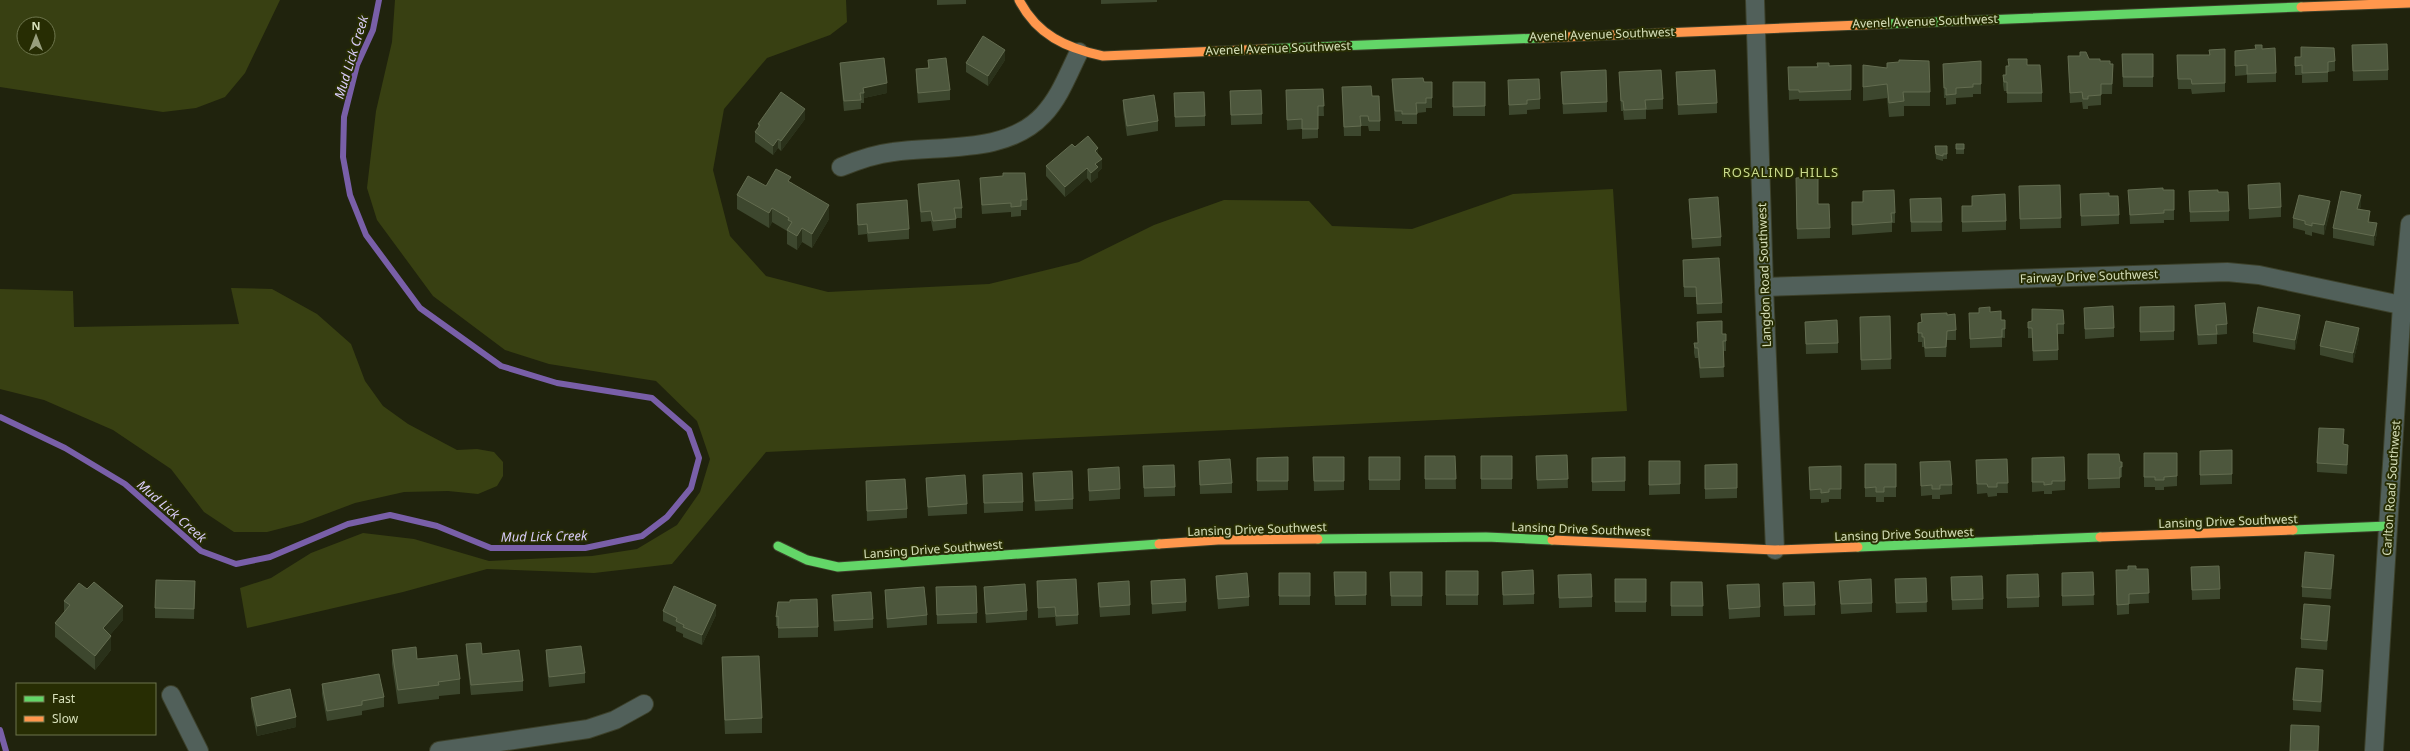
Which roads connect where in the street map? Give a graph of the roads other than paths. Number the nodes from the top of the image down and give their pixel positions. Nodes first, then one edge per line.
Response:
1 (1019, 0) edge
2 (1755, 0) edge
3 (2410, 3) edge
4 (1756, 28) junction
5 (1079, 52) junction
6 (841, 167) dead end
7 (2410, 224) edge
8 (1764, 287) junction
9 (2406, 306) edge
10 (2388, 526) junction
11 (778, 546) dead end
12 (1775, 550) junction
13 (171, 695) dead end
14 (644, 704) dead end
15 (199, 751) edge
16 (439, 751) edge
17 (2374, 751) edge

1 - 5 street, Avenel Avenue Southwest
2 - 4 street, Langdon Road Southwest
3 - 4 street, Avenel Avenue Southwest
4 - 5 street, Avenel Avenue Southwest
4 - 8 street, Langdon Road Southwest
5 - 6 street
7 - 9 street, Carlton Road Southwest
8 - 9 street, Fairway Drive Southwest
8 - 12 street, Langdon Road Southwest
9 - 10 street, Carlton Road Southwest
10 - 12 street, Lansing Drive Southwest
10 - 17 street, Carlton Road Southwest
11 - 12 street, Lansing Drive Southwest
13 - 15 street
14 - 16 street

